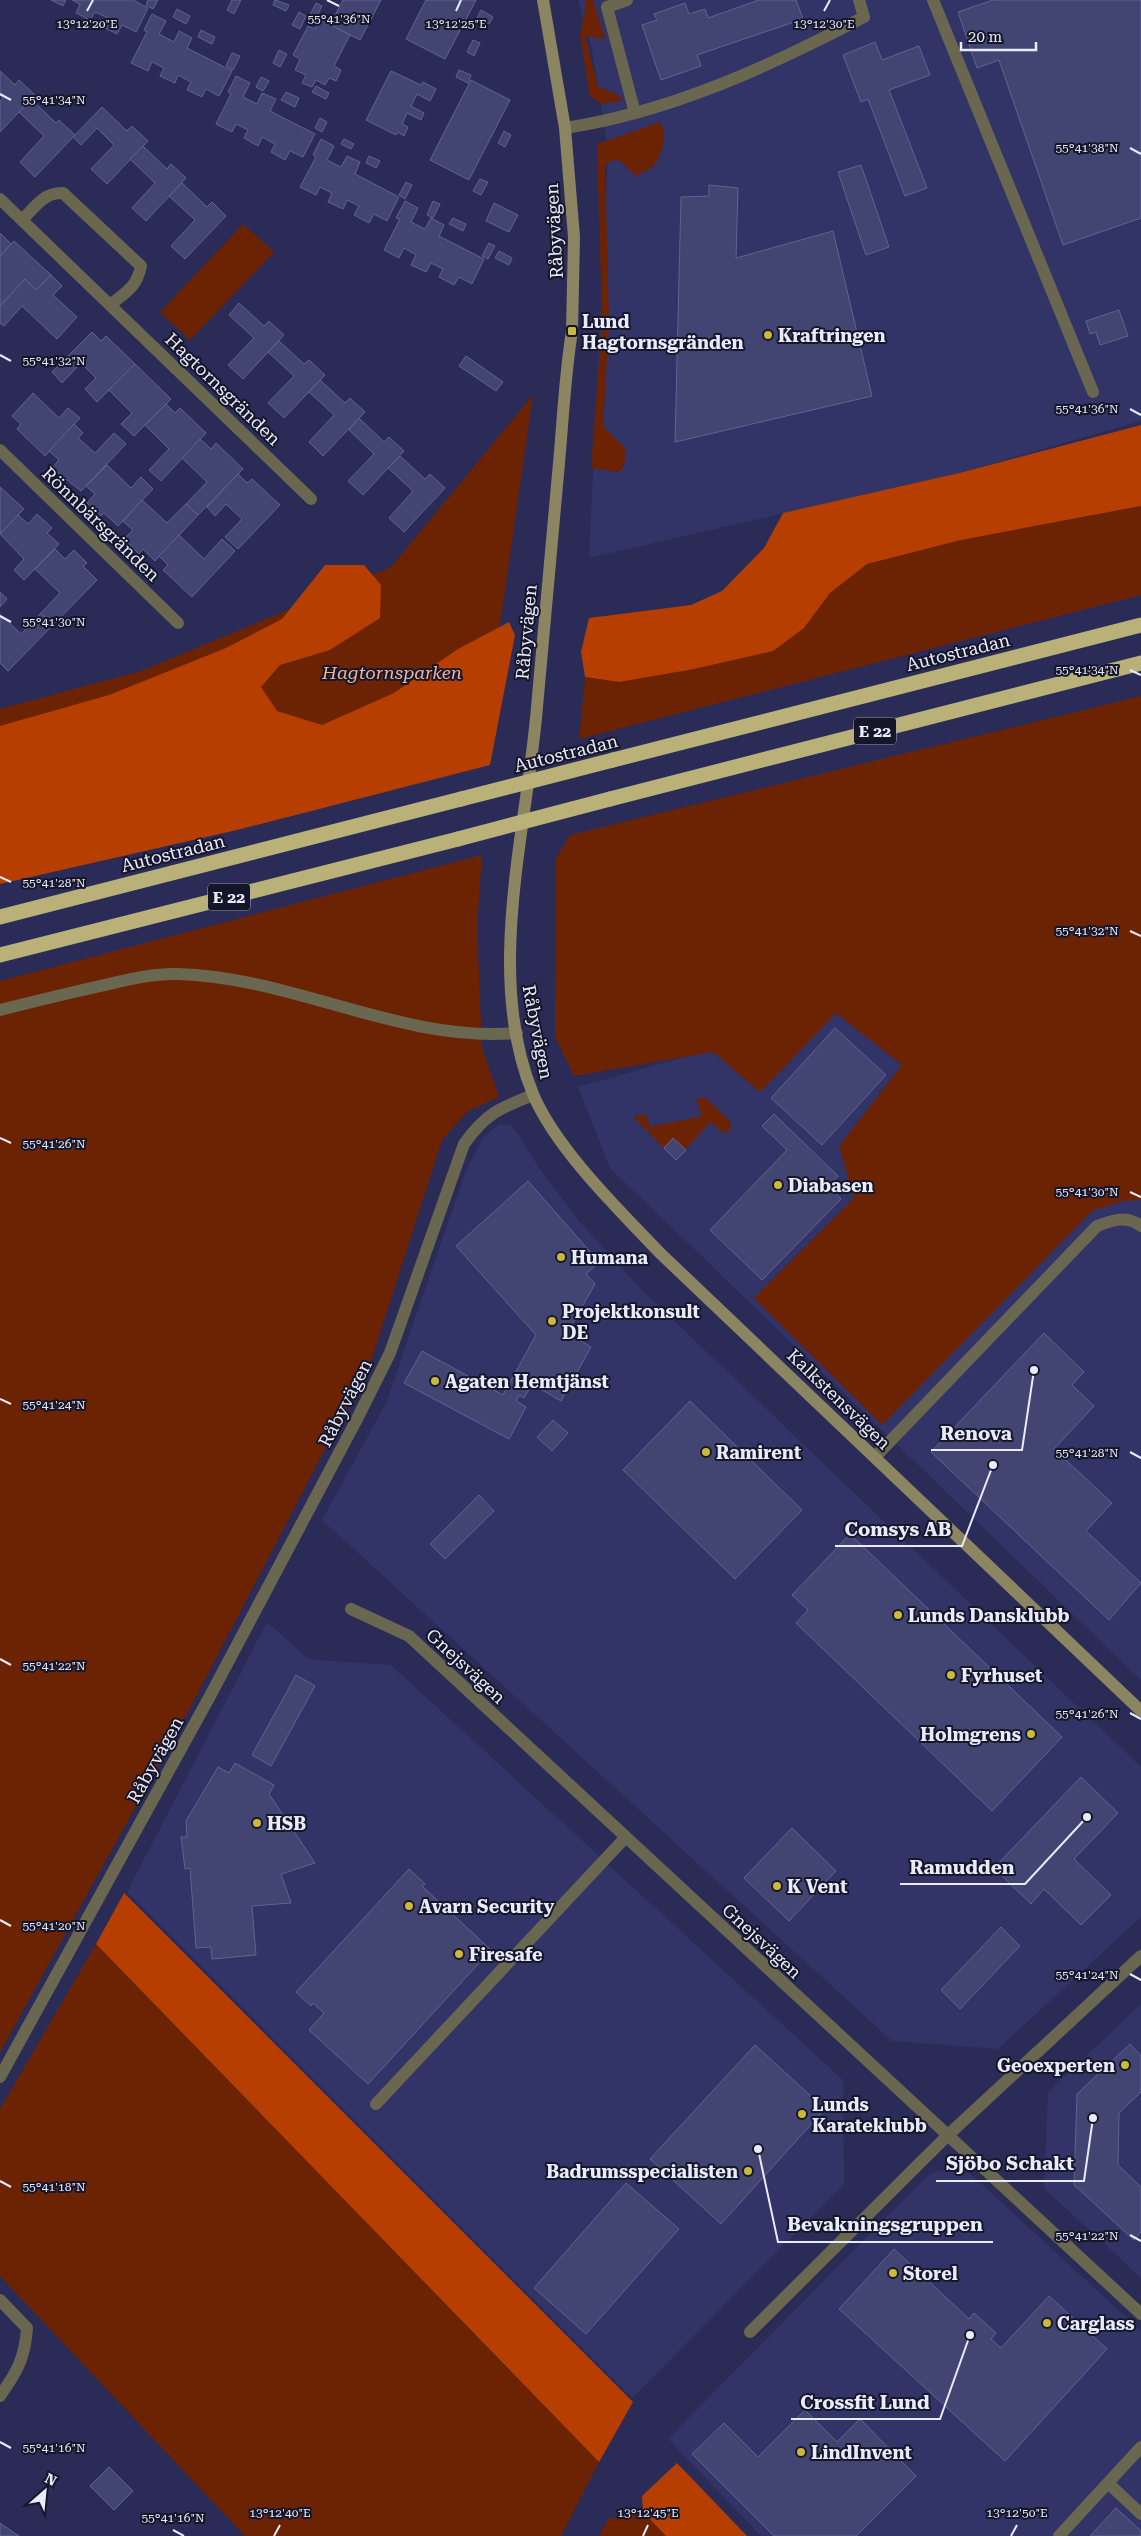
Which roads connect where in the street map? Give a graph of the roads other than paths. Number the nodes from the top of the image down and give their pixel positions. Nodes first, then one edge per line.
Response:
1 (543, 0) edge
2 (627, 0) edge
3 (859, 0) edge
4 (933, 0) edge
5 (635, 113) junction
6 (565, 128) junction
7 (0, 199) edge
8 (22, 220) junction
9 (110, 305) junction
10 (1092, 392) dead end
11 (0, 450) edge
12 (311, 498) dead end
13 (178, 624) dead end
14 (1141, 625) edge
15 (1141, 663) edge
16 (0, 917) edge
17 (0, 955) edge
18 (0, 1010) edge
19 (517, 1033) junction
20 (533, 1095) junction
21 (1141, 1226) edge
22 (875, 1457) junction
23 (350, 1609) dead end
24 (1141, 1711) edge
25 (625, 1838) junction
26 (1141, 1956) edge
27 (0, 2076) edge
28 (376, 2104) dead end
29 (947, 2136) junction
30 (0, 2300) edge
31 (1141, 2314) edge
32 (750, 2332) dead end
33 (0, 2396) edge
34 (1141, 2447) edge
35 (1108, 2483) junction
36 (1141, 2514) edge
37 (1058, 2536) edge

1 - 6 street, Råbyvägen
2 - 5 street
3 - 5 street
4 - 10 street
5 - 6 street
6 - 19 street, Råbyvägen
7 - 8 street, Hagtornsgränden
8 - 9 street, Hagtornsgränden
8 - 9 street
9 - 12 street, Hagtornsgränden
11 - 13 street, Rönnbärsgränden
14 - 16 highway, Autostradan / E 22, bridge
15 - 17 highway, E 22, bridge
18 - 19 street
19 - 20 street, Råbyvägen
20 - 22 street, Kalkstensvägen
20 - 27 street, Råbyvägen
21 - 22 street
22 - 24 street, Kalkstensvägen
23 - 25 street, Gnejsvägen
25 - 28 street
25 - 29 street, Gnejsvägen
26 - 29 street
29 - 31 street, Gnejsvägen
29 - 32 street
30 - 33 street
34 - 35 street
35 - 36 street
35 - 37 street

